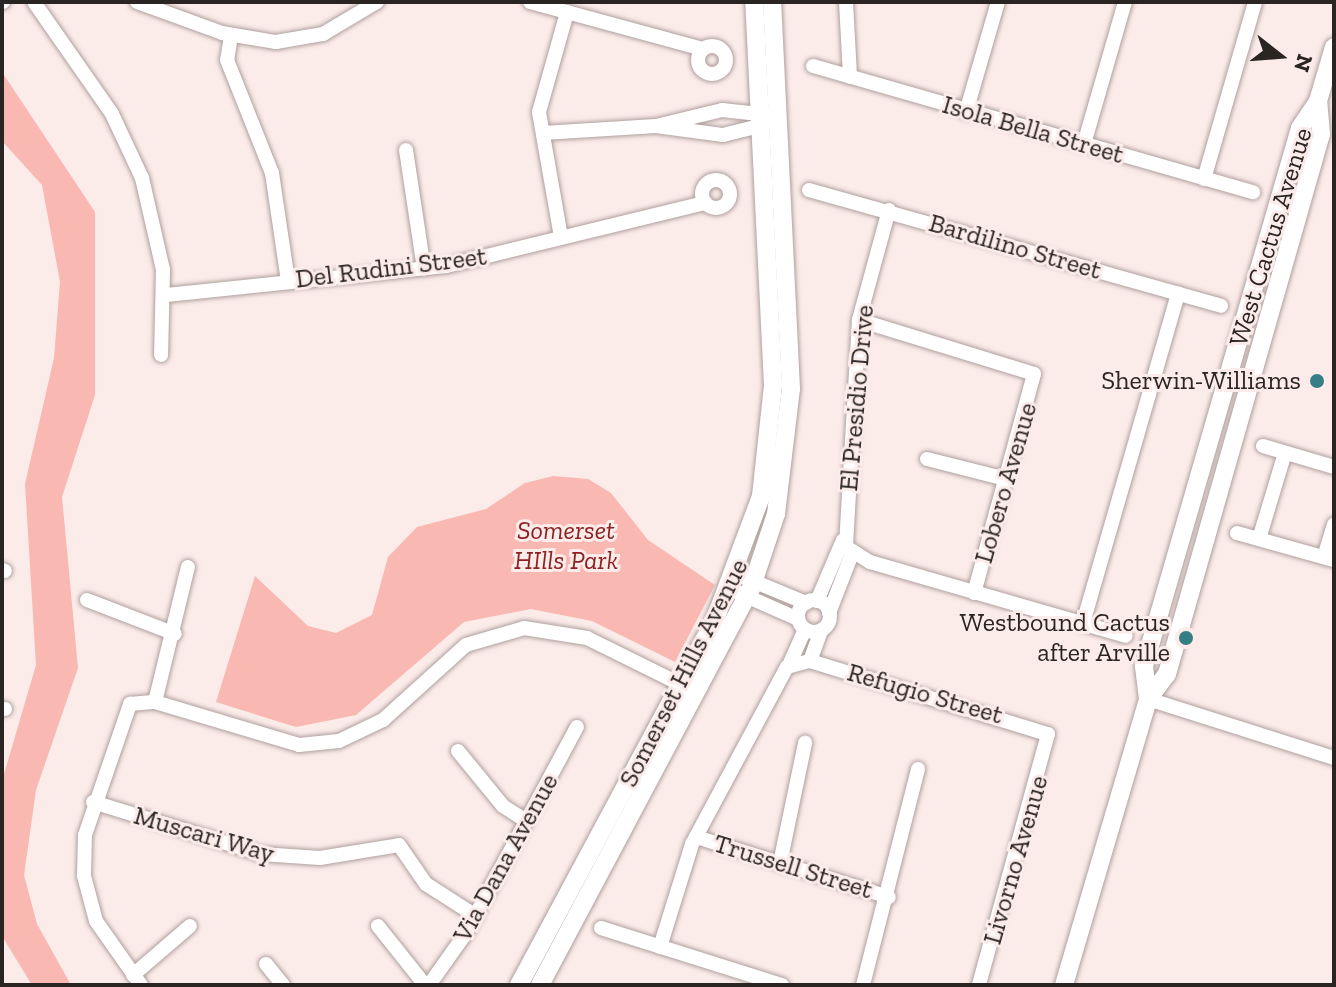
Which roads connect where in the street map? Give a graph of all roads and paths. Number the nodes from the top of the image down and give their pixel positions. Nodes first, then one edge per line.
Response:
1 (34, 2) edge
2 (137, 2) edge
3 (377, 2) edge
4 (530, 2) edge
5 (754, 2) edge
6 (772, 2) edge
7 (846, 2) edge
8 (998, 2) edge
9 (1125, 2) edge
10 (1255, 2) edge
11 (566, 16) junction
12 (231, 36) junction
13 (1334, 47) edge
14 (703, 49) dead end
15 (813, 66) dead end
16 (850, 77) junction
17 (1326, 103) edge
18 (966, 112) junction
19 (766, 119) junction
20 (656, 126) junction
21 (543, 133) junction
22 (1084, 144) junction
23 (406, 150) dead end
24 (1204, 179) junction
25 (809, 190) dead end
26 (1253, 192) dead end
27 (705, 203) dead end
28 (889, 210) junction
29 (561, 237) junction
30 (424, 269) junction
31 (288, 281) junction
32 (1178, 293) junction
33 (166, 295) junction
34 (1221, 306) dead end
35 (859, 320) junction
36 (161, 355) dead end
37 (1263, 446) dead end
38 (1285, 453) junction
39 (927, 459) dead end
40 (1334, 467) edge
41 (1006, 479) junction
42 (1334, 525) edge
43 (1237, 533) dead end
44 (1259, 539) junction
45 (847, 547) junction
46 (1329, 559) edge
47 (188, 567) dead end
48 (742, 585) junction
49 (974, 593) junction
50 (87, 600) dead end
51 (812, 602) junction
52 (829, 613) junction
53 (1083, 623) junction
54 (802, 624) junction
55 (821, 630) junction
56 (175, 634) junction
57 (1126, 636) dead end
58 (800, 661) junction
59 (688, 689) junction
60 (1148, 699) junction
61 (155, 702) junction
62 (577, 727) dead end
63 (1048, 734) joint
64 (805, 743) dead end
65 (458, 751) dead end
66 (1334, 758) edge
67 (918, 769) dead end
68 (93, 802) junction
69 (526, 821) junction
70 (696, 837) junction
71 (780, 863) junction
72 (889, 897) junction
73 (476, 916) junction
74 (190, 926) dead end
75 (378, 926) dead end
76 (601, 928) dead end
77 (660, 947) junction
78 (266, 964) dead end
79 (137, 980) edge
80 (283, 985) edge
81 (427, 985) edge
82 (519, 985) edge
83 (540, 985) edge
84 (782, 985) edge
85 (863, 985) edge
86 (979, 985) edge
87 (1064, 985) edge

1 - 33 street
2 - 12 street
3 - 12 street
4 - 11 street
5 - 19 main road, Somerset Hills Avenue
6 - 19 main road, Somerset Hills Avenue
7 - 16 street
8 - 18 street
9 - 22 street
10 - 24 street
11 - 14 street
11 - 21 street
12 - 31 street
13 - 17 main road, West Cactus Avenue
15 - 16 street, Isola Bella Street
16 - 18 street, Isola Bella Street
17 - 60 main road, West Cactus Avenue
18 - 22 street, Isola Bella Street
19 - 20 street
19 - 20 street
19 - 48 main road, Somerset Hills Avenue
20 - 21 street
21 - 29 street
22 - 24 street, Isola Bella Street
23 - 30 street
24 - 26 street, Isola Bella Street
25 - 28 street, Bardilino Street
27 - 29 street, Del Rudini Street
28 - 32 street, Bardilino Street
28 - 35 street, El Presidio Drive
29 - 30 street, Del Rudini Street
30 - 31 street, Del Rudini Street
31 - 33 street, Del Rudini Street
32 - 34 street, Bardilino Street
32 - 53 street
33 - 36 street
35 - 41 street, Lobero Avenue
35 - 45 street, El Presidio Drive
37 - 38 street
38 - 40 street
38 - 44 street
39 - 41 street
41 - 49 street, Lobero Avenue
42 - 46 street
43 - 44 street
44 - 46 street
45 - 49 street
45 - 51 street, El Presidio Drive
45 - 52 street, El Presidio Drive
47 - 56 street
48 - 51 street
48 - 54 street
48 - 59 main road, Somerset Hills Avenue
49 - 53 street
50 - 56 street
51 - 52 street
51 - 54 street, El Presidio Drive
52 - 55 street, El Presidio Drive
53 - 57 street
54 - 55 street
54 - 58 street
55 - 58 street
56 - 61 street
58 - 63 street, Refugio Street
58 - 70 street
59 - 61 street
59 - 82 main road, Somerset Hills Avenue
59 - 83 main road, Somerset Hills Avenue
60 - 66 street
60 - 87 main road, West Cactus Avenue
61 - 68 street
62 - 69 street, Via Dana Avenue
63 - 86 street, Livorno Avenue
64 - 71 street
65 - 69 street
67 - 72 street
68 - 73 street, Muscari Way
68 - 79 street
69 - 73 street, Via Dana Avenue
70 - 71 street, Trussell Street
70 - 77 street
71 - 72 street, Trussell Street
72 - 85 street
73 - 81 street, Via Dana Avenue
74 - 79 street
75 - 81 street
76 - 77 street
77 - 84 street
78 - 80 street

